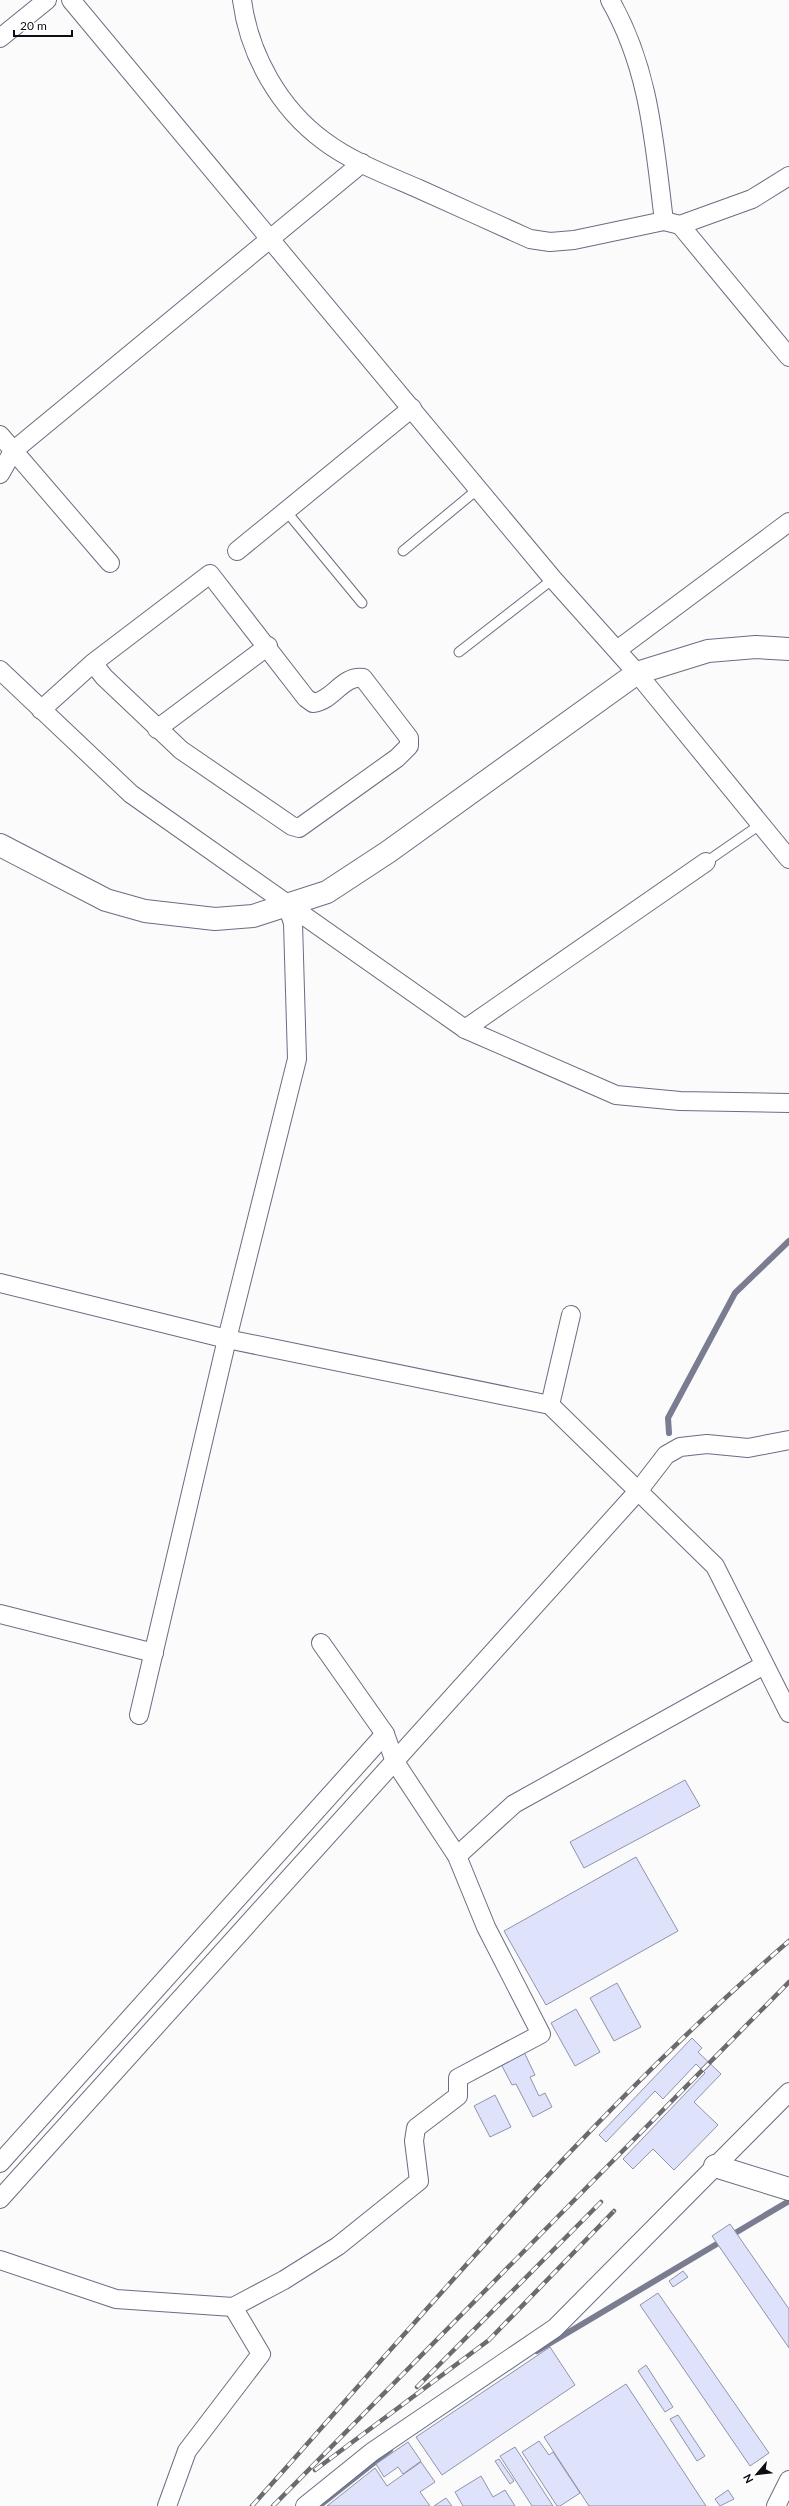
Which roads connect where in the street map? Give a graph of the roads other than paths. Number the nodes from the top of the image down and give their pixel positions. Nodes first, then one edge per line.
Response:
1 (47, 0) edge
2 (71, 0) edge
3 (242, 0) edge
4 (610, 0) edge
5 (0, 38) edge
6 (362, 163) junction
7 (789, 176) edge
8 (672, 223) junction
9 (271, 238) junction
10 (789, 357) edge
11 (412, 408) junction
12 (0, 435) edge
13 (13, 451) junction
14 (0, 474) edge
15 (478, 489) junction
16 (286, 511) junction
17 (789, 522) edge
18 (237, 551) dead end
19 (403, 551) dead end
20 (110, 564) dead end
21 (553, 579) junction
22 (362, 603) dead end
23 (268, 646) junction
24 (789, 649) edge
25 (617, 650) junction
26 (459, 652) dead end
27 (93, 664) junction
28 (0, 670) edge
29 (637, 673) junction
30 (41, 710) junction
31 (157, 729) junction
32 (760, 824) junction
33 (0, 845) edge
34 (789, 859) edge
35 (706, 862) joint
36 (287, 905) junction
37 (465, 1029) junction
38 (789, 1103) edge
39 (0, 1283) edge
40 (571, 1315) dead end
41 (226, 1339) junction
42 (550, 1405) junction
43 (789, 1440) edge
44 (639, 1490) junction
45 (0, 1614) edge
46 (321, 1643) dead end
47 (154, 1653) junction
48 (764, 1665) junction
49 (789, 1713) edge
50 (139, 1716) dead end
51 (385, 1734) junction
52 (395, 1762) junction
53 (457, 1856) junction
54 (789, 2092) edge
55 (0, 2163) edge
56 (715, 2166) junction
57 (789, 2189) edge
58 (0, 2199) edge
59 (0, 2260) edge
60 (233, 2308) junction
61 (789, 2480) edge
62 (167, 2506) edge
63 (305, 2506) edge
64 (776, 2506) edge

1 - 5 street
2 - 9 street
3 - 6 street
4 - 8 street
6 - 8 street
6 - 9 street
7 - 8 street
8 - 10 street
9 - 11 street
9 - 13 street
11 - 15 street
11 - 16 street
12 - 13 street
13 - 14 street
13 - 20 street
15 - 19 lane
15 - 21 street
16 - 18 street
16 - 22 lane
17 - 25 street
21 - 25 street
21 - 26 lane
23 - 27 street
23 - 31 street
23 - 31 street
24 - 29 street
25 - 29 street
27 - 30 street
27 - 31 street
28 - 30 street
29 - 32 street
29 - 36 street
30 - 36 street
32 - 34 street
32 - 35 lane
33 - 36 street
35 - 37 street
36 - 37 street
36 - 41 street
37 - 38 street
39 - 41 street
40 - 42 street
41 - 42 street
41 - 47 street
42 - 44 street
43 - 44 street
44 - 48 street
44 - 52 street
45 - 47 street
46 - 51 street
47 - 50 street
48 - 49 street
48 - 53 street
51 - 52 street
51 - 55 street
52 - 53 street
52 - 58 street
53 - 60 street
54 - 56 street
56 - 57 street
56 - 63 street
59 - 60 street
60 - 62 street
61 - 64 street

